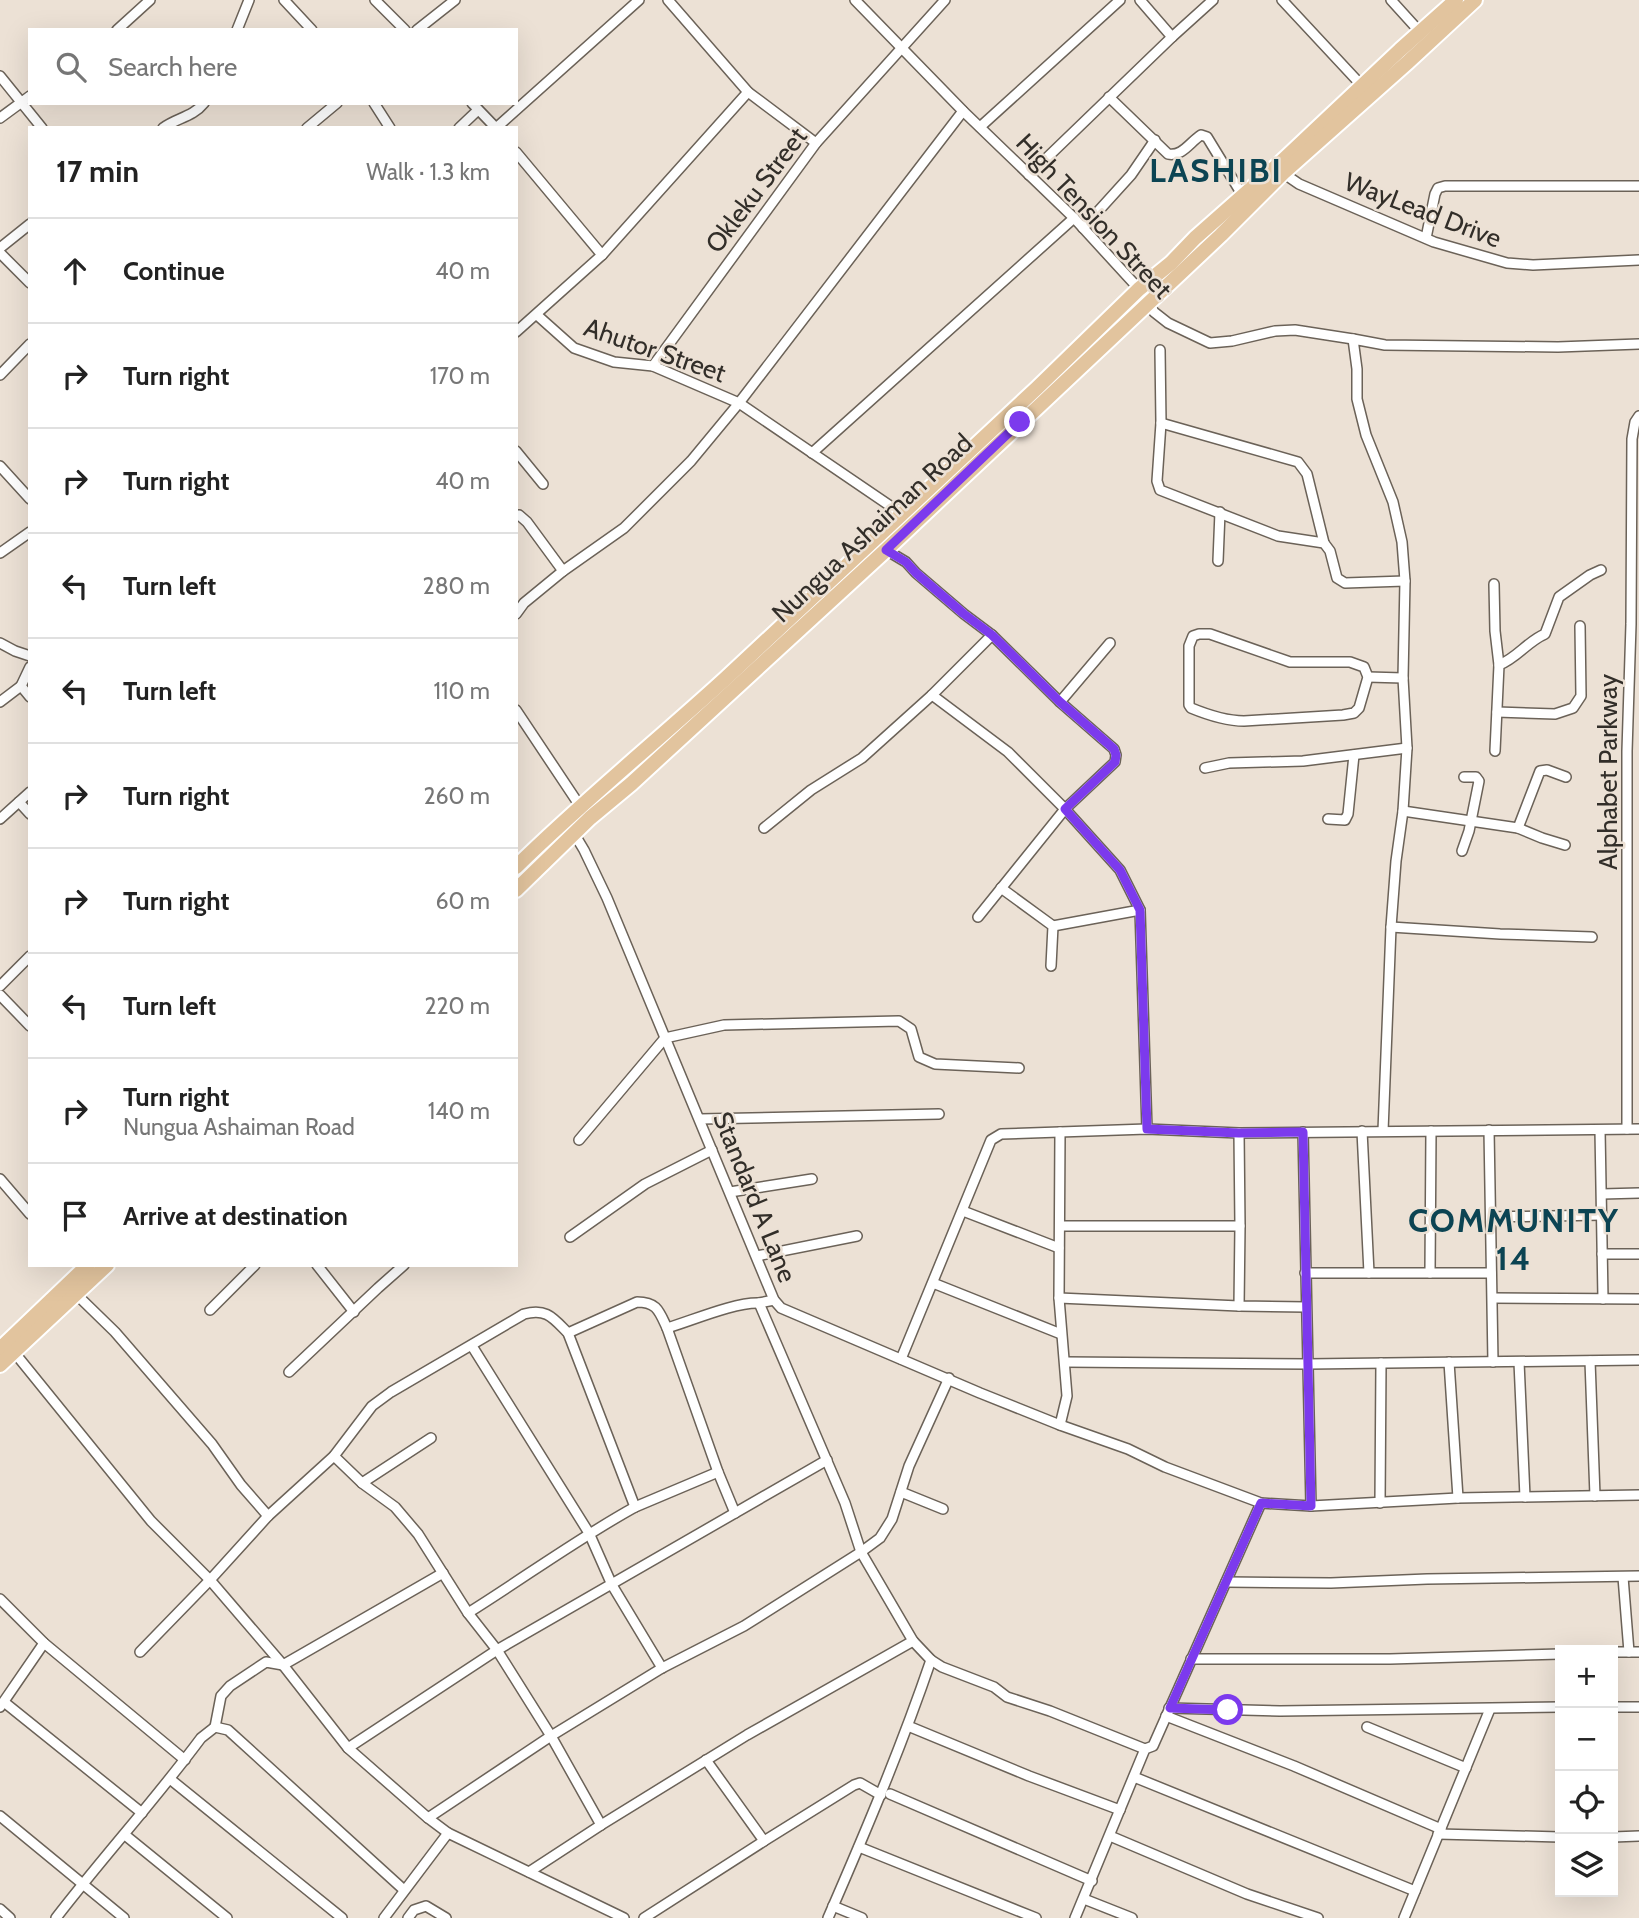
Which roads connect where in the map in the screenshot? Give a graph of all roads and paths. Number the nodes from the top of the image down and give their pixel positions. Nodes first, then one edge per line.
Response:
1 (150, 0) edge
2 (249, 0) edge
3 (285, 0) edge
4 (375, 0) edge
5 (455, 0) edge
6 (639, 0) edge
7 (668, 0) edge
8 (855, 0) edge
9 (944, 0) edge
10 (1120, 0) edge
11 (1140, 0) edge
12 (1213, 0) edge
13 (1282, 0) edge
14 (1391, 0) edge
15 (1456, 0) edge
16 (1475, 0) edge
17 (119, 28) edge
18 (238, 28) edge
19 (310, 28) edge
20 (403, 28) edge
21 (420, 28) edge
22 (1420, 32) junction
23 (1172, 37) junction
24 (902, 47) junction
25 (0, 76) edge
26 (1366, 91) junction
27 (748, 92) junction
28 (1109, 97) junction
29 (25, 98) edge
30 (29, 105) edge
31 (202, 105) edge
32 (335, 105) edge
33 (375, 105) edge
34 (475, 107) edge
35 (963, 111) junction
36 (0, 118) edge
37 (41, 126) edge
38 (166, 126) edge
39 (309, 126) edge
40 (389, 126) edge
41 (461, 126) edge
42 (494, 126) edge
43 (498, 126) edge
44 (980, 127) junction
45 (1155, 140) junction
46 (816, 142) junction
47 (518, 154) edge
48 (1283, 173) junction
49 (1029, 175) junction
50 (1639, 186) edge
51 (1243, 196) junction
52 (1074, 218) junction
53 (28, 226) edge
54 (1083, 228) junction
55 (1426, 238) junction
56 (0, 251) edge
57 (601, 255) junction
58 (1639, 260) edge
59 (28, 281) edge
60 (1139, 289) junction
61 (1148, 303) junction
62 (537, 315) junction
63 (518, 330) edge
64 (1353, 339) junction
65 (1639, 344) edge
66 (28, 346) edge
67 (1160, 350) dead end
68 (653, 366) junction
69 (0, 375) edge
70 (739, 403) junction
71 (1639, 416) edge
72 (1161, 423) junction
73 (518, 453) edge
74 (812, 453) junction
75 (0, 466) edge
76 (543, 484) dead end
77 (28, 497) edge
78 (1220, 512) junction
79 (902, 514) junction
80 (519, 515) dead end
81 (28, 533) edge
82 (1324, 543) junction
83 (886, 550) junction
84 (0, 553) edge
85 (1635, 556) edge
86 (1218, 561) dead end
87 (1601, 570) dead end
88 (563, 571) junction
89 (1405, 581) junction
90 (1493, 584) dead end
91 (520, 601) edge
92 (1580, 626) dead end
93 (992, 635) junction
94 (0, 643) edge
95 (1110, 643) dead end
96 (28, 655) edge
97 (1499, 665) junction
98 (28, 671) edge
99 (1368, 677) junction
100 (1403, 678) junction
101 (21, 686) junction
102 (28, 695) edge
103 (932, 695) junction
104 (0, 702) edge
105 (1060, 702) junction
106 (1497, 712) junction
107 (518, 713) edge
108 (1407, 748) junction
109 (1496, 751) dead end
110 (1354, 755) junction
111 (1205, 768) dead end
112 (1464, 777) dead end
113 (1566, 777) dead end
114 (28, 794) edge
115 (19, 802) junction
116 (580, 806) junction
117 (1065, 809) junction
118 (1403, 811) junction
119 (28, 812) edge
120 (590, 818) junction
121 (1328, 818) dead end
122 (0, 819) edge
123 (564, 820) junction
124 (1471, 821) junction
125 (764, 828) dead end
126 (1518, 828) junction
127 (574, 833) junction
128 (1565, 845) dead end
129 (1462, 851) dead end
130 (518, 865) edge
131 (518, 888) edge
132 (1002, 888) junction
133 (1140, 910) junction
134 (978, 917) dead end
135 (1053, 926) junction
136 (1391, 927) junction
137 (1592, 937) dead end
138 (28, 958) edge
139 (1051, 966) dead end
140 (0, 986) edge
141 (0, 995) edge
142 (28, 1024) edge
143 (665, 1038) junction
144 (1019, 1068) dead end
145 (939, 1114) dead end
146 (700, 1119) junction
147 (1147, 1129) junction
148 (1627, 1129) junction
149 (1639, 1129) edge
150 (1489, 1130) junction
151 (1600, 1130) junction
152 (1362, 1131) junction
153 (1383, 1131) junction
154 (1431, 1131) junction
155 (1060, 1132) junction
156 (1303, 1132) junction
157 (1239, 1133) junction
158 (579, 1140) dead end
159 (712, 1150) junction
160 (813, 1178) dead end
161 (0, 1179) edge
162 (730, 1192) junction
163 (1639, 1193) edge
164 (1602, 1194) junction
165 (962, 1211) junction
166 (28, 1212) edge
167 (1602, 1215) junction
168 (1491, 1217) junction
169 (1060, 1226) junction
170 (1240, 1226) junction
171 (857, 1236) dead end
172 (570, 1237) dead end
173 (1059, 1248) junction
174 (1602, 1254) junction
175 (1639, 1254) edge
176 (757, 1256) junction
177 (82, 1267) edge
178 (105, 1267) edge
179 (253, 1267) edge
180 (319, 1267) edge
181 (402, 1267) edge
182 (1492, 1272) junction
183 (1306, 1273) junction
184 (1369, 1273) junction
185 (1430, 1273) junction
186 (933, 1283) junction
187 (76, 1294) junction
188 (1059, 1298) junction
189 (1493, 1298) junction
190 (1603, 1298) junction
191 (1639, 1299) edge
192 (774, 1300) junction
193 (759, 1303) junction
194 (1239, 1307) junction
195 (1306, 1307) junction
196 (210, 1310) dead end
197 (354, 1312) junction
198 (667, 1328) junction
199 (568, 1333) junction
200 (1061, 1334) junction
201 (5, 1345) edge
202 (472, 1346) junction
203 (901, 1359) junction
204 (1639, 1360) edge
205 (1590, 1361) junction
206 (1065, 1362) junction
207 (1449, 1362) junction
208 (1493, 1362) junction
209 (1519, 1362) junction
210 (1381, 1363) junction
211 (1308, 1364) junction
212 (0, 1365) edge
213 (289, 1372) dead end
214 (949, 1378) junction
215 (1060, 1425) junction
216 (430, 1438) dead end
217 (334, 1456) junction
218 (827, 1460) junction
219 (718, 1472) junction
220 (362, 1483) junction
221 (901, 1492) junction
222 (1639, 1494) edge
223 (1595, 1496) junction
224 (1525, 1497) junction
225 (1458, 1498) junction
226 (1261, 1503) junction
227 (1380, 1503) junction
228 (1311, 1506) junction
229 (635, 1507) junction
230 (943, 1509) dead end
231 (735, 1513) junction
232 (268, 1516) junction
233 (589, 1533) junction
234 (861, 1552) junction
235 (443, 1573) junction
236 (1639, 1576) edge
237 (1623, 1577) junction
238 (210, 1580) junction
239 (1226, 1582) junction
240 (612, 1585) junction
241 (1, 1600) edge
242 (468, 1613) junction
243 (913, 1641) junction
244 (44, 1643) junction
245 (497, 1650) junction
246 (140, 1652) dead end
247 (1634, 1652) edge
248 (1555, 1654) edge
249 (1191, 1659) junction
250 (931, 1660) junction
251 (283, 1665) junction
252 (662, 1668) junction
253 (2, 1704) edge
254 (1555, 1707) edge
255 (1618, 1707) edge
256 (1639, 1707) edge
257 (1490, 1709) junction
258 (1168, 1712) junction
259 (908, 1726) junction
260 (215, 1727) junction
261 (1367, 1727) dead end
262 (551, 1736) junction
263 (348, 1748) junction
264 (1145, 1749) junction
265 (185, 1760) junction
266 (706, 1760) junction
267 (1466, 1768) junction
268 (1135, 1777) junction
269 (170, 1779) junction
270 (886, 1794) junction
271 (1119, 1810) junction
272 (142, 1813) junction
273 (0, 1816) edge
274 (428, 1818) junction
275 (601, 1825) junction
276 (1439, 1832) junction
277 (448, 1833) junction
278 (125, 1835) junction
279 (1110, 1836) junction
280 (1639, 1836) edge
281 (1555, 1837) edge
282 (1618, 1837) edge
283 (764, 1841) junction
284 (859, 1847) junction
285 (529, 1872) junction
286 (1092, 1881) junction
287 (83, 1883) junction
288 (404, 1890) junction
289 (1415, 1891) junction
290 (1084, 1899) junction
291 (833, 1906) junction
292 (0, 1909) edge
293 (10, 1918) edge
294 (56, 1918) edge
295 (124, 1918) edge
296 (227, 1918) edge
297 (342, 1918) edge
298 (384, 1918) edge
299 (408, 1918) edge
300 (446, 1918) edge
301 (624, 1918) edge
302 (644, 1918) edge
303 (828, 1918) edge
304 (862, 1918) edge
305 (1036, 1918) edge
306 (1075, 1918) edge
307 (1132, 1918) edge
308 (1318, 1918) edge
309 (1404, 1918) edge

1 - 17 street
2 - 18 street
3 - 19 street
4 - 20 street
5 - 21 street
6 - 43 street
7 - 27 street
8 - 24 street, High Tension Street
9 - 24 street, Okleku Street
10 - 44 street
11 - 23 street
12 - 23 street
13 - 26 street
14 - 22 street
15 - 22 main road, Nungua Ashaiman Road
16 - 26 main road, Nungua Ashaiman Road
22 - 26 main road, Nungua Ashaiman Road
23 - 28 street
24 - 35 street, High Tension Street
24 - 46 street, Okleku Street
25 - 29 street
26 - 48 main road, Nungua Ashaiman Road
26 - 51 main road, Nungua Ashaiman Road
27 - 46 street
27 - 57 street
28 - 45 street
28 - 49 street
29 - 36 street
30 - 37 street
31 - 38 street
32 - 39 street
33 - 40 street
34 - 41 street
34 - 42 street
35 - 44 street, High Tension Street
35 - 70 street
44 - 49 street, High Tension Street
45 - 51 street
45 - 54 street
46 - 68 street, Okleku Street
47 - 57 street
48 - 55 street, WayLead Drive
48 - 61 main road, Nungua Ashaiman Road
49 - 52 street, High Tension Street
50 - 55 street
51 - 60 main road, Nungua Ashaiman Road
52 - 54 street, High Tension Street
52 - 74 street
53 - 56 street
54 - 60 street, High Tension Street
55 - 58 street, WayLead Drive
56 - 59 street
57 - 62 street
60 - 61 street, High Tension Street
60 - 79 main road, Nungua Ashaiman Road
61 - 64 street, High Tension Street
61 - 83 main road, Nungua Ashaiman Road
62 - 63 street
62 - 68 street, Ahutor Street
64 - 65 street, High Tension Street
64 - 89 street
66 - 69 street
67 - 72 street
68 - 70 street, Ahutor Street
70 - 74 street, Ahutor Street
70 - 88 street
71 - 85 street, Alphabet Parkway
72 - 78 street
72 - 82 street
73 - 76 street
74 - 79 street, Ahutor Street
75 - 77 street
78 - 82 street
78 - 86 street
79 - 116 main road, Nungua Ashaiman Road
80 - 88 street
81 - 84 street
82 - 89 street
83 - 93 street
83 - 120 main road, Nungua Ashaiman Road
85 - 148 street, Alphabet Parkway
87 - 97 street
88 - 91 street
89 - 100 street
90 - 97 street
92 - 106 street
93 - 103 street
93 - 105 street
94 - 96 street
95 - 105 street
97 - 106 street
98 - 101 street
99 - 99 street
99 - 100 street
100 - 108 street
101 - 102 street
101 - 104 street
103 - 117 street
103 - 125 street
105 - 117 street
106 - 109 street
107 - 116 street
108 - 110 street
108 - 118 street
110 - 111 street
110 - 121 street
112 - 124 street
113 - 126 street
114 - 115 street
115 - 119 street
115 - 122 street
116 - 120 street
116 - 123 main road, Nungua Ashaiman Road
117 - 132 street
117 - 133 street
118 - 124 street
118 - 136 street
120 - 127 main road, Nungua Ashaiman Road
123 - 127 street, Standard A Lane
123 - 130 main road, Nungua Ashaiman Road
124 - 126 street
124 - 129 street
126 - 128 street
127 - 131 main road, Nungua Ashaiman Road
127 - 143 street, Standard A Lane
132 - 134 street
132 - 135 street
133 - 135 street
133 - 147 street
135 - 139 street
136 - 137 street
136 - 153 street
138 - 140 street
141 - 142 street
143 - 144 street
143 - 146 street, Standard A Lane
143 - 158 street
145 - 146 street
146 - 159 street, Standard A Lane
147 - 155 street
147 - 157 street
148 - 149 street
148 - 151 street
150 - 151 street
150 - 154 street
150 - 168 street
151 - 164 street
152 - 153 street
152 - 156 street
152 - 184 street
153 - 154 street
154 - 185 street
155 - 165 street
155 - 169 street
156 - 157 street
156 - 183 street
157 - 170 street
159 - 162 street, Standard A Lane
159 - 172 street
160 - 162 street
161 - 166 street
162 - 176 street, Standard A Lane
163 - 164 street
164 - 167 street
165 - 173 street
165 - 186 street
167 - 168 street
167 - 174 street
168 - 182 street
169 - 170 street
169 - 173 street
170 - 194 street
171 - 176 street
173 - 188 street
174 - 175 street
174 - 190 street
176 - 192 street, Standard A Lane
177 - 201 main road
178 - 187 main road
179 - 196 street
180 - 197 street
181 - 197 street
182 - 185 street
182 - 189 street
183 - 184 street
183 - 195 street
184 - 185 street
186 - 200 street
186 - 203 street
187 - 201 main road
187 - 232 street
188 - 194 street
188 - 200 street
189 - 190 street
189 - 208 street
190 - 191 street
192 - 193 street
192 - 203 street, Standard A Lane
193 - 198 street
193 - 218 street
194 - 195 street
195 - 211 street
197 - 213 street
198 - 199 street
198 - 219 street
199 - 202 street
199 - 229 street
200 - 206 street
201 - 212 main road
201 - 238 street
202 - 217 street
202 - 233 street
203 - 214 street, Standard A Lane
204 - 205 street
205 - 209 street
205 - 223 street
206 - 211 street
206 - 215 street
207 - 208 street
207 - 210 street
207 - 225 street
208 - 209 street
209 - 224 street
210 - 211 street
210 - 227 street
211 - 228 street
214 - 215 street, Standard A Lane
214 - 221 street
215 - 226 street, Standard A Lane
216 - 220 street
217 - 220 street
217 - 232 street
218 - 231 street
218 - 234 street
219 - 229 street
219 - 231 street
220 - 235 street
221 - 230 street
221 - 234 street
222 - 223 street, Standard A Lane
223 - 224 street, Standard A Lane
224 - 225 street, Standard A Lane
225 - 227 street, Standard A Lane
226 - 228 street, Standard A Lane
226 - 239 street
227 - 228 street, Standard A Lane
229 - 233 street
231 - 240 street
232 - 238 street
233 - 240 street
233 - 242 street
234 - 243 street
234 - 252 street
235 - 242 street
235 - 251 street
236 - 237 street
237 - 239 street
237 - 247 street
238 - 246 street
238 - 251 street
239 - 249 street
240 - 245 street
240 - 252 street
241 - 244 street
242 - 245 street
243 - 250 street
243 - 266 street
244 - 253 street
244 - 265 street
245 - 262 street
245 - 263 street
248 - 249 street
249 - 258 street
250 - 259 street
250 - 264 street
251 - 260 street
251 - 263 street
252 - 262 street
253 - 272 street
254 - 257 street
255 - 256 street
257 - 258 street
257 - 267 street
258 - 264 street
258 - 276 street
259 - 270 street
259 - 271 street
260 - 265 street
260 - 288 street
261 - 267 street
262 - 274 street
262 - 275 street
263 - 274 street
264 - 268 street
265 - 269 street
266 - 275 street
266 - 283 street
267 - 276 street
268 - 271 street
268 - 289 street
269 - 272 street
269 - 297 street
270 - 283 street
270 - 284 street
270 - 286 street
271 - 279 street
272 - 278 street
273 - 287 street
274 - 277 street
275 - 285 street
276 - 281 street
276 - 289 street
277 - 285 street
277 - 288 street
278 - 287 street
278 - 296 street
279 - 286 street
279 - 308 street
280 - 282 street
283 - 302 street
284 - 291 street
284 - 305 street
285 - 301 street
286 - 290 street
287 - 294 street
287 - 295 street
288 - 298 street
289 - 309 street
290 - 306 street
290 - 307 street
291 - 303 street
291 - 304 street
292 - 293 street
299 - 300 street

